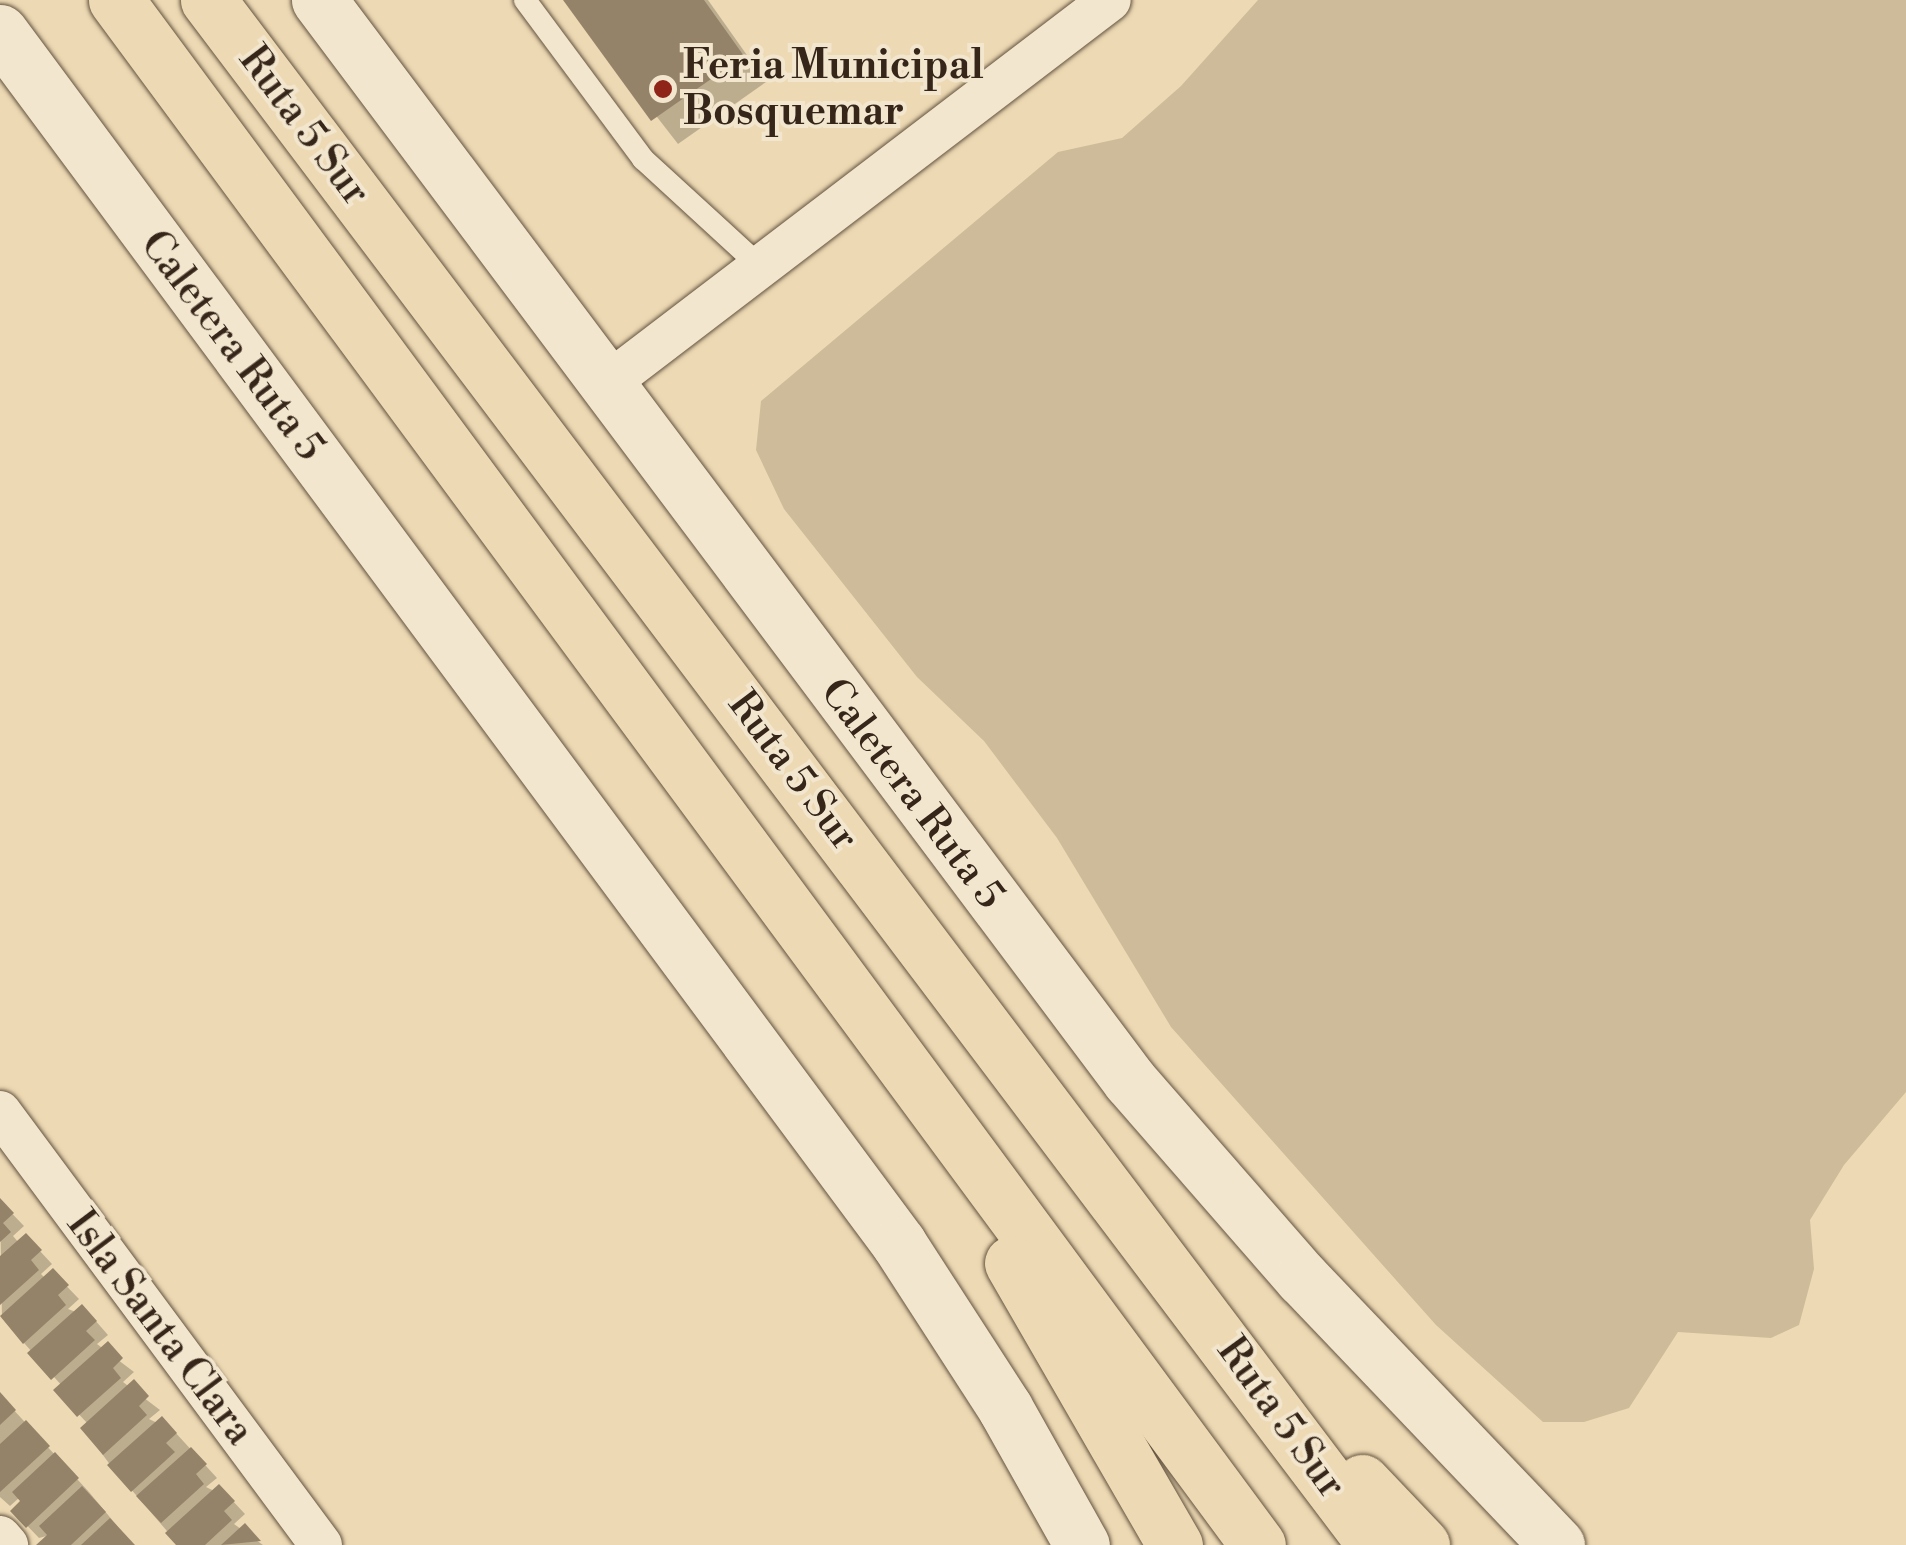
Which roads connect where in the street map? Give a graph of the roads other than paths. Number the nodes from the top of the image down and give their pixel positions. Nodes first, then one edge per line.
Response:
1 (116, 0) edge
2 (208, 0) edge
3 (319, 0) edge
4 (525, 0) edge
5 (1110, 0) edge
6 (0, 32) edge
7 (762, 268) junction
8 (604, 386) junction
9 (878, 1031) junction
10 (0, 1112) edge
11 (1191, 1295) junction
12 (0, 1537) edge
13 (7, 1545) edge
14 (321, 1545) edge
15 (1082, 1545) edge
16 (1175, 1545) edge
17 (1258, 1545) edge
18 (1376, 1545) edge
19 (1422, 1545) edge
20 (1557, 1545) edge

1 - 9 highway, Ruta 5 Sur
2 - 11 highway, Ruta 5 Sur
3 - 8 street, Caletera Ruta 5
4 - 7 lane
5 - 7 street
6 - 15 street, Caletera Ruta 5
7 - 8 street
8 - 20 street, Caletera Ruta 5
9 - 16 highway
9 - 17 highway, Ruta 5 Sur
10 - 14 street, Isla Santa Clara
11 - 18 highway, Ruta 5 Sur
11 - 19 highway
12 - 13 street

